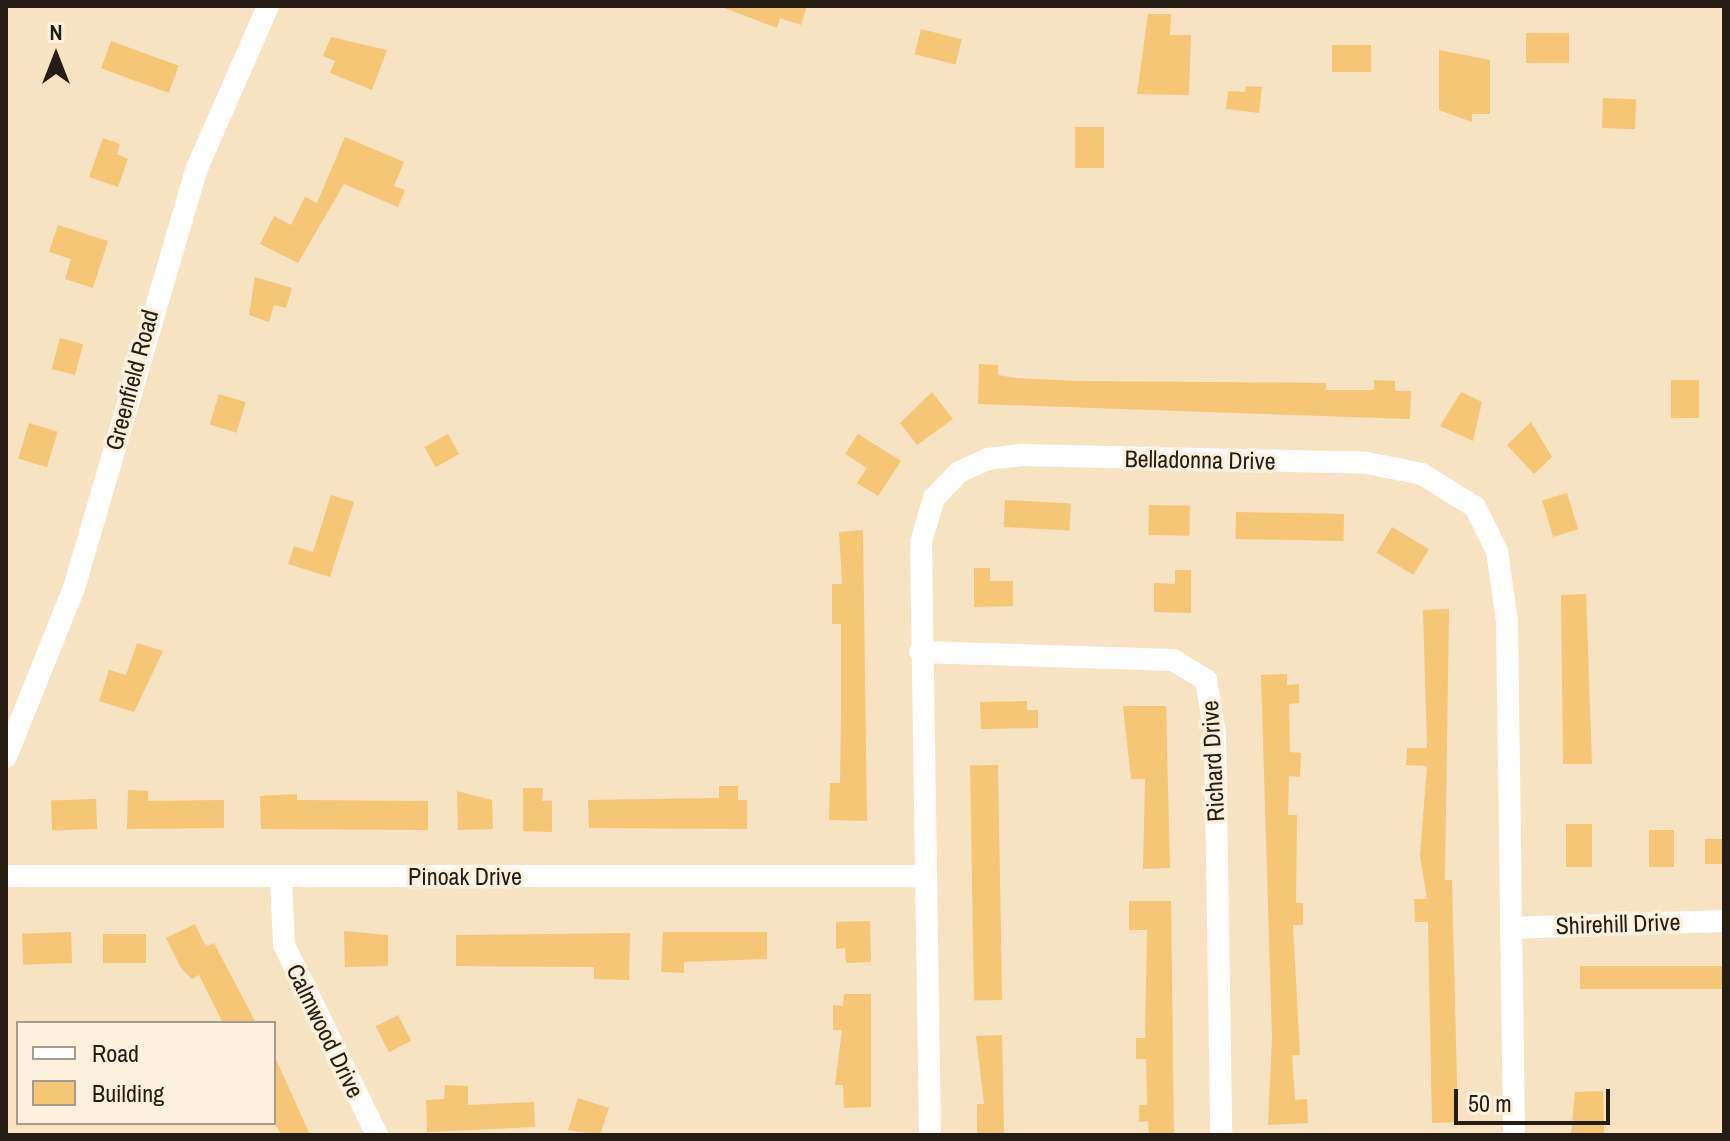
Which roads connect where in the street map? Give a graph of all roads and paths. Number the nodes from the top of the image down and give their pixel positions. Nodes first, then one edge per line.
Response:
1 (268, 6) edge
2 (920, 652) junction
3 (6, 757) edge
4 (6, 876) edge
5 (923, 876) junction
6 (281, 877) junction
7 (1724, 921) edge
8 (1511, 928) junction
9 (377, 1135) edge
10 (930, 1135) edge
11 (1221, 1135) edge
12 (1514, 1135) edge

1 - 3 street, Greenfield Road
2 - 5 street, Belladonna Drive
2 - 8 street, Belladonna Drive
2 - 11 street, Richard Drive
4 - 6 street, Pinoak Drive
5 - 6 street, Pinoak Drive
5 - 10 street, Belladonna Drive
6 - 9 street, Calmwood Drive
7 - 8 street, Shirehill Drive
8 - 12 street, Belladonna Drive

